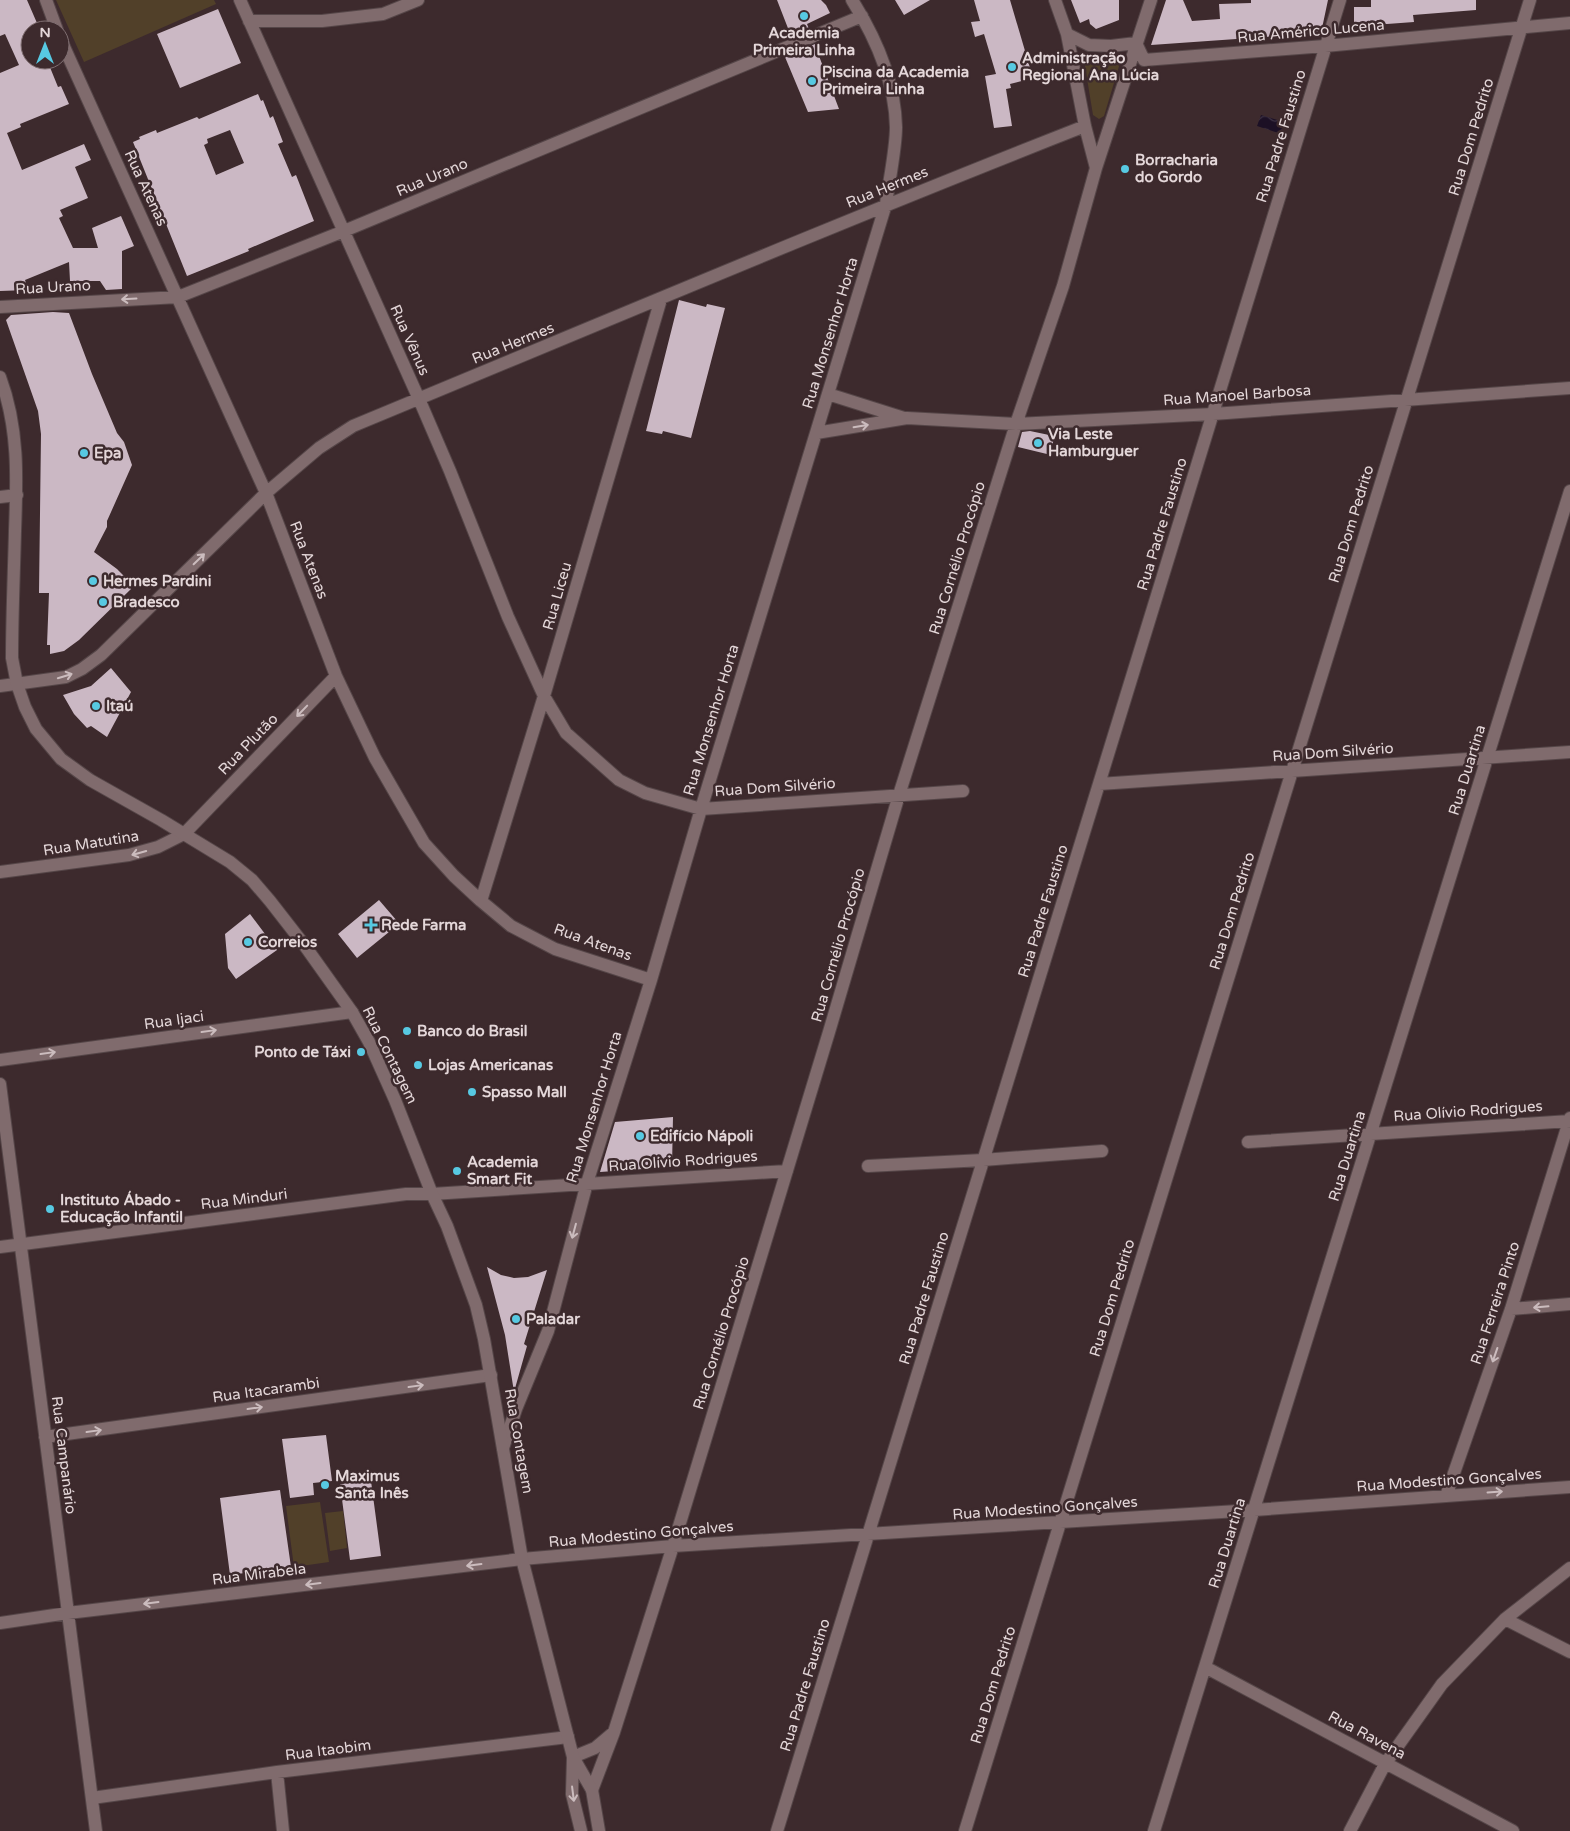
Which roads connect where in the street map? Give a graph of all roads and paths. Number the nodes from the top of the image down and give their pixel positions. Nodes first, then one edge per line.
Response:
1 (46, 0) edge
2 (240, 0) edge
3 (418, 0) edge
4 (852, 0) edge
5 (1054, 0) edge
6 (1151, 0) edge
7 (1340, 0) edge
8 (1530, 0) edge
9 (862, 16) junction
10 (53, 20) edge
11 (249, 21) junction
12 (1570, 23) edge
13 (1521, 28) junction
14 (1067, 34) junction
15 (1136, 43) junction
16 (1326, 46) junction
17 (70, 60) edge
18 (1085, 126) junction
19 (1096, 168) junction
20 (886, 204) junction
21 (344, 231) junction
22 (178, 296) junction
23 (661, 299) junction
24 (0, 307) edge
25 (0, 377) edge
26 (1570, 388) edge
27 (828, 394) junction
28 (419, 399) junction
29 (1407, 400) junction
30 (1212, 414) junction
31 (906, 418) junction
32 (1016, 424) junction
33 (816, 433) junction
34 (1570, 491) edge
35 (266, 493) junction
36 (17, 495) junction
37 (0, 497) edge
38 (336, 676) junction
39 (17, 684) junction
40 (0, 686) edge
41 (544, 696) junction
42 (1570, 752) edge
43 (1488, 757) junction
44 (1292, 771) junction
45 (1099, 784) junction
46 (963, 791) dead end
47 (899, 795) junction
48 (701, 809) junction
49 (184, 834) junction
50 (0, 872) edge
51 (481, 901) junction
52 (651, 980) junction
53 (352, 1012) junction
54 (0, 1060) edge
55 (0, 1084) edge
56 (1570, 1120) edge
57 (1371, 1134) junction
58 (1248, 1142) dead end
59 (1102, 1151) dead end
60 (983, 1160) junction
61 (868, 1166) dead end
62 (787, 1171) junction
63 (587, 1184) junction
64 (432, 1194) junction
65 (21, 1244) junction
66 (0, 1247) edge
67 (1570, 1304) edge
68 (1511, 1309) junction
69 (491, 1375) junction
70 (45, 1437) junction
71 (503, 1448) junction
72 (1570, 1487) edge
73 (1446, 1496) junction
74 (1254, 1510) junction
75 (1060, 1523) junction
76 (868, 1535) junction
77 (673, 1546) junction
78 (522, 1560) junction
79 (1570, 1568) edge
80 (68, 1613) junction
81 (1505, 1619) junction
82 (0, 1623) edge
83 (1570, 1652) edge
84 (1205, 1667) junction
85 (614, 1732) junction
86 (568, 1737) junction
87 (573, 1756) junction
88 (1385, 1764) junction
89 (277, 1772) junction
90 (592, 1790) junction
91 (92, 1798) junction
92 (96, 1831) edge
93 (283, 1831) edge
94 (581, 1831) edge
95 (598, 1831) edge
96 (777, 1831) edge
97 (964, 1831) edge
98 (1154, 1831) edge
99 (1350, 1831) edge
100 (1513, 1831) edge

1 - 10 street
2 - 11 street, Rua Vênus
3 - 11 street
4 - 9 street, Rua Monsenhor Horta
5 - 14 street
6 - 15 street, Rua Cornélio Procópio
7 - 16 street, Rua Padre Faustino
8 - 13 street, Rua Dom Pedrito
9 - 20 street, Rua Monsenhor Horta
9 - 21 street, Rua Urano
11 - 21 street, Rua Vênus
12 - 13 street, Rua Américo Lucena
13 - 16 street, Rua Américo Lucena
13 - 29 street, Rua Dom Pedrito
14 - 15 street
14 - 18 street
15 - 16 street, Rua Américo Lucena
15 - 19 street, Rua Cornélio Procópio
16 - 30 street, Rua Padre Faustino
17 - 22 street, Rua Atenas
18 - 19 street
18 - 20 street, Rua Hermes
19 - 32 street, Rua Cornélio Procópio
20 - 23 street, Rua Hermes
20 - 27 street, Rua Monsenhor Horta
21 - 22 street, Rua Urano
21 - 28 street, Rua Vênus
22 -> 24 street, Rua Urano
22 - 35 street, Rua Atenas
23 - 28 street, Rua Hermes
23 - 41 street, Rua Liceu
25 - 36 street, Rua Contagem
26 - 29 street, Rua Manoel Barbosa
27 - 31 street, Rua Manoel Barbosa
27 - 33 street, Rua Monsenhor Horta
28 - 35 street, Rua Hermes
28 - 41 street, Rua Vênus
29 - 30 street, Rua Manoel Barbosa
29 - 44 street, Rua Dom Pedrito
30 - 32 street, Rua Manoel Barbosa
30 - 45 street, Rua Padre Faustino
31 - 32 street, Rua Manoel Barbosa
33 -> 31 street, Rua Manoel Barbosa
32 - 47 street, Rua Cornélio Procópio
33 - 48 street, Rua Monsenhor Horta
34 - 43 street, Rua Duartina
35 - 38 street, Rua Atenas
39 -> 35 street, Rua Hermes
36 - 37 street
36 - 39 street, Rua Contagem
38 -> 49 street, Rua Plutão
38 - 51 street, Rua Atenas
39 - 40 street, Rua Hermes
39 - 49 street, Rua Contagem
41 - 48 street, Rua Dom Silvério
41 - 51 street, Rua Liceu
42 - 43 street, Rua Dom Silvério
43 - 44 street, Rua Dom Silvério
43 - 57 street, Rua Duartina
44 - 45 street, Rua Dom Silvério
44 - 75 street, Rua Dom Pedrito
45 - 60 street, Rua Padre Faustino
46 - 47 street, Rua Dom Silvério
47 - 48 street, Rua Dom Silvério
47 - 62 street, Rua Cornélio Procópio
48 - 52 street, Rua Monsenhor Horta
49 -> 50 street, Rua Matutina
49 - 53 street, Rua Contagem
51 - 52 street, Rua Atenas
52 - 63 street, Rua Monsenhor Horta
54 -> 53 street, Rua Ijaci
53 - 64 street, Rua Contagem
55 - 65 street, Rua Campanário
56 - 57 street, Rua Olívio Rodrigues
56 - 68 street, Rua Ferreira Pinto
57 - 58 street, Rua Olívio Rodrigues
57 - 74 street, Rua Duartina
59 - 60 street
60 - 61 street
60 - 76 street, Rua Padre Faustino
62 - 63 street, Rua Olívio Rodrigues
62 - 77 street, Rua Cornélio Procópio
63 - 64 street, Rua Olívio Rodrigues
63 -> 71 street, Rua Monsenhor Horta
64 - 65 street, Rua Minduri
64 - 69 street, Rua Contagem
65 - 66 street, Rua Minduri
65 - 70 street, Rua Campanário
67 -> 68 street
68 -> 73 street, Rua Ferreira Pinto
70 -> 69 street, Rua Itacarambi
69 - 71 street, Rua Contagem
70 - 80 street, Rua Campanário
71 - 78 street, Rua Contagem
73 -> 72 street, Rua Modestino Gonçalves
73 - 74 street, Rua Modestino Gonçalves
74 - 75 street, Rua Modestino Gonçalves
74 - 84 street, Rua Duartina
75 - 76 street, Rua Modestino Gonçalves
75 - 97 street, Rua Dom Pedrito
76 - 77 street, Rua Modestino Gonçalves
76 - 96 street, Rua Padre Faustino
77 - 78 street, Rua Modestino Gonçalves
77 - 85 street, Rua Cornélio Procópio
78 -> 80 street, Rua Mirabela
78 - 86 street, Rua Contagem
79 - 81 street
80 - 82 street, Rua Mirabela
80 - 91 street, Rua Campanário
81 - 83 street
81 - 88 street
84 - 88 street, Rua Ravena
84 - 98 street, Rua Duartina
85 - 87 street
85 - 90 street, Rua Cornélio Procópio
86 - 87 street, Rua Contagem
86 - 89 street, Rua Itaobim
87 - 90 street, Rua Contagem
87 -> 94 street, Rua Contagem
88 - 99 street
88 - 100 street, Rua Ravena
89 - 91 street, Rua Itaobim
89 - 93 street
90 - 95 street, Rua Contagem
91 - 92 street, Rua Campanário

